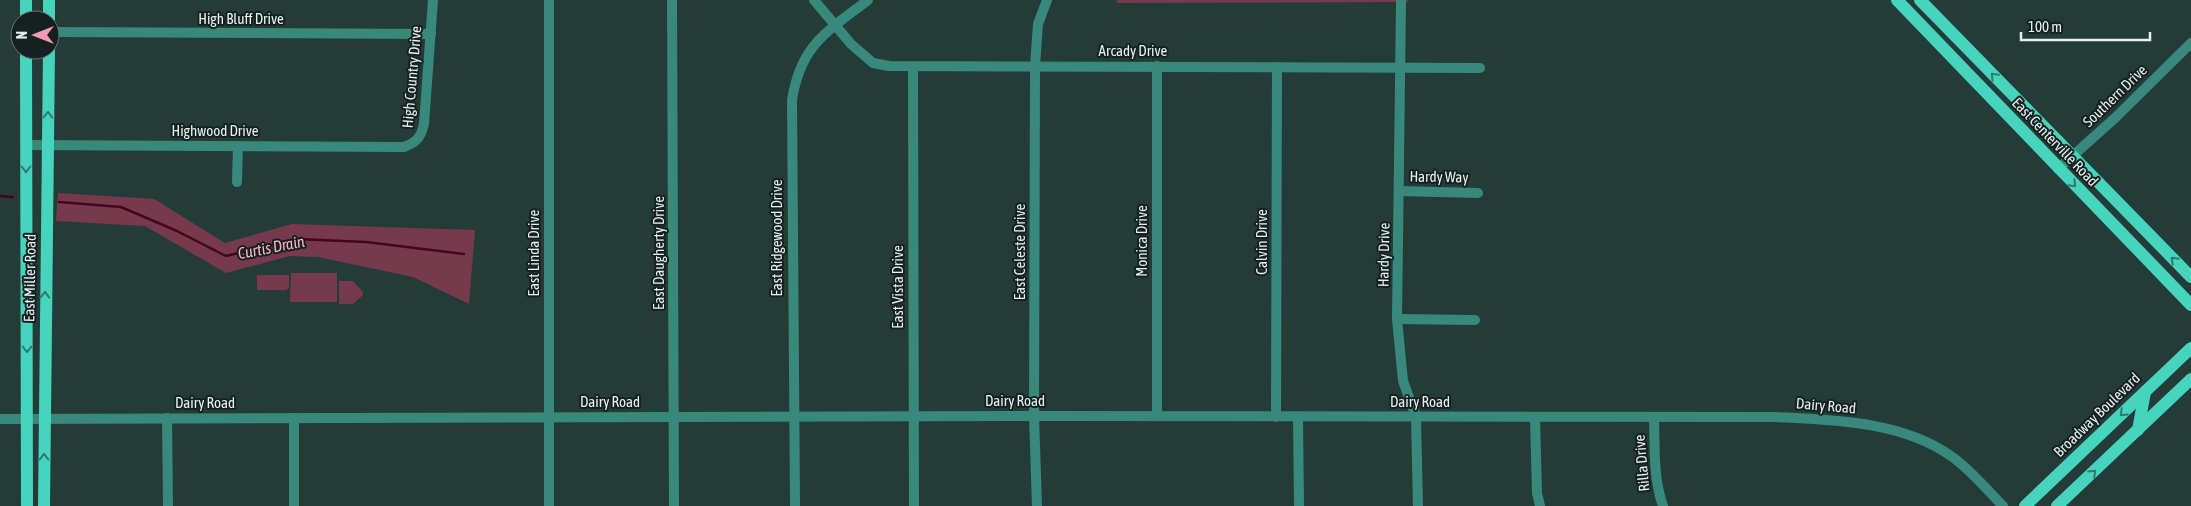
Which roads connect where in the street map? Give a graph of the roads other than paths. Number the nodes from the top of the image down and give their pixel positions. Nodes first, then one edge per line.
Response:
1 (433, 0) edge
2 (549, 0) edge
3 (672, 0) edge
4 (814, 0) edge
5 (868, 0) edge
6 (1047, 0) edge
7 (1897, 0) edge
8 (1920, 0) edge
9 (1401, 2) dead end
10 (835, 26) junction
11 (60, 32) edge
12 (431, 34) junction
13 (1954, 35) junction
14 (2191, 43) edge
15 (1941, 46) junction
16 (26, 60) edge
17 (49, 60) edge
18 (1035, 66) junction
19 (1156, 66) junction
20 (914, 67) junction
21 (1278, 67) junction
22 (1400, 68) junction
23 (1480, 68) dead end
24 (26, 145) junction
25 (48, 145) junction
26 (238, 146) junction
27 (404, 147) joint
28 (2073, 158) junction
29 (2058, 169) junction
30 (237, 182) dead end
31 (1399, 191) junction
32 (1478, 193) dead end
33 (2191, 277) edge
34 (2191, 305) edge
35 (1397, 319) junction
36 (1475, 320) dead end
37 (2191, 348) edge
38 (2191, 379) edge
39 (2144, 392) junction
40 (674, 416) junction
41 (793, 416) junction
42 (913, 416) junction
43 (1034, 416) junction
44 (1157, 416) junction
45 (550, 417) junction
46 (1276, 417) junction
47 (1298, 417) junction
48 (1416, 417) junction
49 (1535, 417) junction
50 (168, 418) junction
51 (294, 418) junction
52 (1654, 418) junction
53 (0, 419) edge
54 (27, 419) junction
55 (44, 419) junction
56 (2138, 430) junction
57 (27, 506) edge
58 (44, 506) edge
59 (168, 506) edge
60 (294, 506) edge
61 (550, 506) edge
62 (674, 506) edge
63 (795, 506) edge
64 (914, 506) edge
65 (1037, 506) edge
66 (1299, 506) edge
67 (1418, 506) edge
68 (1540, 506) edge
69 (1663, 506) edge
70 (2003, 506) edge
71 (2025, 506) edge
72 (2057, 506) edge

1 - 12 street, High Country Drive
2 - 45 street, East Linda Drive
3 - 40 street, East Daugherty Drive
4 - 10 street, Arcady Drive
5 - 10 street, East Ridgewood Drive
6 - 18 street, East Celeste Drive
7 - 15 main road, East Centerville Road
8 - 13 main road, East Centerville Road
9 - 22 street, Hardy Drive
10 - 20 street, Arcady Drive
10 - 41 street, East Ridgewood Drive
11 - 12 street, High Bluff Drive
12 - 27 street, High Country Drive
13 - 15 main road
28 -> 13 main road, East Centerville Road
14 - 28 street, Southern Drive
15 - 29 main road, East Centerville Road
16 - 24 main road, East Miller Road
25 -> 17 main road, East Miller Road
18 - 19 street, Arcady Drive
18 - 20 street, Arcady Drive
18 - 43 street, East Celeste Drive
19 - 21 street, Arcady Drive
19 - 44 street, Monica Drive
20 - 42 street, East Vista Drive
21 - 22 street, Arcady Drive
21 - 46 street, Calvin Drive
22 - 23 street, Arcady Drive
22 - 31 street, Hardy Drive
24 - 25 street, Highwood Drive
24 -> 54 main road, East Miller Road
25 - 26 street, Highwood Drive
55 -> 25 main road, East Miller Road
26 - 27 street, Highwood Drive
26 - 30 street
28 - 29 street, Southern Drive
33 -> 28 main road, East Centerville Road
29 -> 34 main road, East Centerville Road
31 - 32 street, Hardy Way
31 - 35 street, Hardy Drive
35 - 36 street
35 - 48 street, Hardy Drive
37 - 39 main road, Broadway Boulevard
38 - 56 main road
39 - 56 main road
39 -> 71 main road, Broadway Boulevard
40 - 41 street, Dairy Road
40 - 45 street, Dairy Road
40 - 62 street, East Daugherty Drive
41 - 42 street, Dairy Road
41 - 63 street, East Ridgewood Drive
42 - 43 street, Dairy Road
42 - 64 street, East Vista Drive
43 - 44 street, Dairy Road
43 - 65 street, East Celeste Drive
44 - 46 street, Dairy Road
45 - 51 street, Dairy Road
45 - 61 street, East Linda Drive
46 - 47 street, Dairy Road
47 - 48 street, Dairy Road
47 - 66 street
48 - 49 street, Dairy Road
48 - 67 street, Hardy Drive
49 - 52 street, Dairy Road
49 - 68 street
50 - 51 street, Dairy Road
50 - 55 street, Dairy Road
50 - 59 street
51 - 60 street
52 - 69 street, Rilla Drive
52 - 70 street, Dairy Road
53 - 54 street, Dairy Road
54 - 55 street, Dairy Road
54 - 57 main road, East Miller Road
58 -> 55 main road, East Miller Road
72 -> 56 main road

